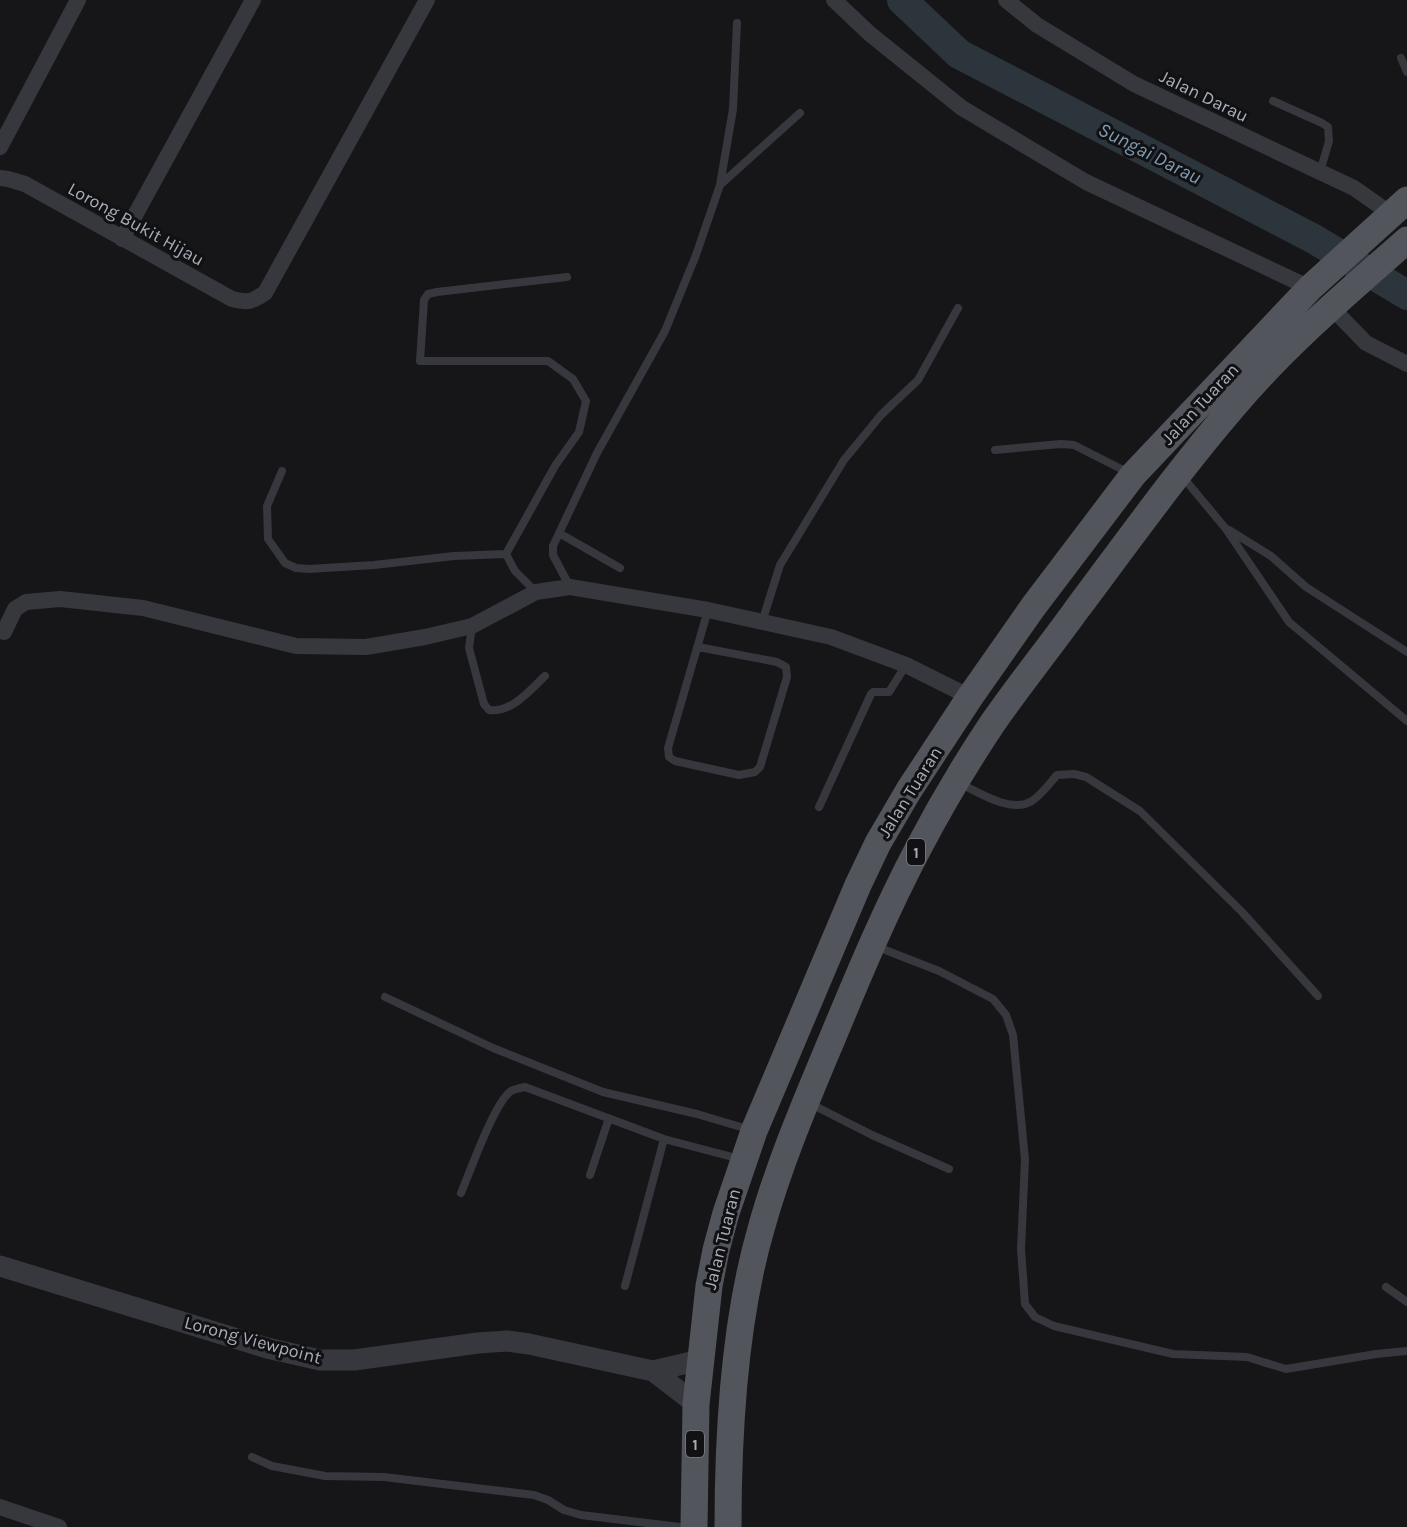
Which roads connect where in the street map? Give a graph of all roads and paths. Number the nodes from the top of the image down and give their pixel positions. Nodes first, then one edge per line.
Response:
1 (78, 0) edge
2 (253, 0) edge
3 (428, 0) edge
4 (834, 0) edge
5 (1006, 0) edge
6 (737, 23) dead end
7 (1401, 58) dead end
8 (1407, 72) edge
9 (1273, 101) dead end
10 (800, 113) dead end
11 (0, 147) edge
12 (1320, 172) junction
13 (0, 178) edge
14 (720, 185) junction
15 (1396, 210) edge
16 (122, 239) junction
17 (1407, 240) edge
18 (567, 277) dead end
19 (1319, 280) junction
20 (1340, 300) junction
21 (958, 308) dead end
22 (1407, 364) edge
23 (995, 450) dead end
24 (282, 471) dead end
25 (1180, 473) junction
26 (1133, 475) junction
27 (1146, 518) junction
28 (1226, 529) junction
29 (559, 533) junction
30 (506, 554) junction
31 (620, 567) dead end
32 (570, 587) junction
33 (536, 592) junction
34 (708, 610) junction
35 (762, 622) junction
36 (472, 626) junction
37 (4, 632) dead end
38 (698, 646) junction
39 (1407, 652) edge
40 (906, 665) junction
41 (545, 676) dead end
42 (970, 697) junction
43 (1407, 721) edge
44 (924, 767) junction
45 (956, 782) junction
46 (819, 807) dead end
47 (872, 944) junction
48 (1318, 996) dead end
49 (385, 997) dead end
50 (806, 1101) junction
51 (609, 1118) junction
52 (754, 1131) junction
53 (664, 1139) junction
54 (743, 1160) junction
55 (949, 1169) dead end
56 (590, 1175) dead end
57 (461, 1193) dead end
58 (0, 1266) edge
59 (625, 1286) dead end
60 (1386, 1287) dead end
61 (1407, 1302) edge
62 (1407, 1351) edge
63 (700, 1360) junction
64 (653, 1371) junction
65 (696, 1404) junction
66 (252, 1457) dead end
67 (0, 1507) edge
68 (59, 1527) edge
69 (680, 1527) edge
70 (694, 1527) edge
71 (728, 1527) edge

1 - 11 street
2 - 16 street
3 - 16 street, Lorong Bukit Hijau
4 - 19 street
5 - 12 street, Jalan Darau
6 - 14 lane
7 - 8 lane
9 - 12 lane
10 - 14 lane
12 - 15 street, Jalan Darau
13 - 16 street, Lorong Bukit Hijau
14 - 29 lane
15 - 19 main road, Jalan Tuaran / 1
17 - 20 main road, Jalan Tuaran / 1
18 - 30 lane
19 - 26 main road, Jalan Tuaran / 1
20 - 22 street
20 - 25 main road, Jalan Tuaran / 1
21 - 35 lane
23 - 26 lane
24 - 30 lane
25 - 27 main road, Jalan Tuaran / 1
25 - 28 lane
26 - 42 main road, Jalan Tuaran / 1
27 - 44 main road
27 - 45 main road, Jalan Tuaran / 1
28 - 39 lane
28 - 43 lane
29 - 31 lane
29 - 32 lane
30 - 33 lane
32 - 33 street
32 - 34 street
33 - 36 street
34 - 35 street
34 - 38 lane
35 - 40 street
36 - 37 street
36 - 41 lane
38 - 38 lane
40 - 42 street
40 - 46 lane
42 - 44 main road, Jalan Tuaran / 1
44 - 52 main road, Jalan Tuaran / 1
45 - 47 main road, Jalan Tuaran / 1
45 - 48 lane
47 - 50 main road, Jalan Tuaran / 1
47 - 62 lane
49 - 52 lane
50 - 55 lane
50 - 71 main road, Jalan Tuaran / 1
51 - 53 lane
51 - 56 lane
51 - 57 lane
52 - 54 main road, Jalan Tuaran / 1
53 - 54 lane
53 - 59 lane
54 - 63 main road, Jalan Tuaran / 1
58 - 64 street, Lorong Viewpoint
60 - 61 lane
63 - 64 street
63 - 65 main road, Jalan Tuaran / 1
64 - 65 street
65 - 70 main road, Jalan Tuaran / 1
66 - 69 lane
67 - 68 street

